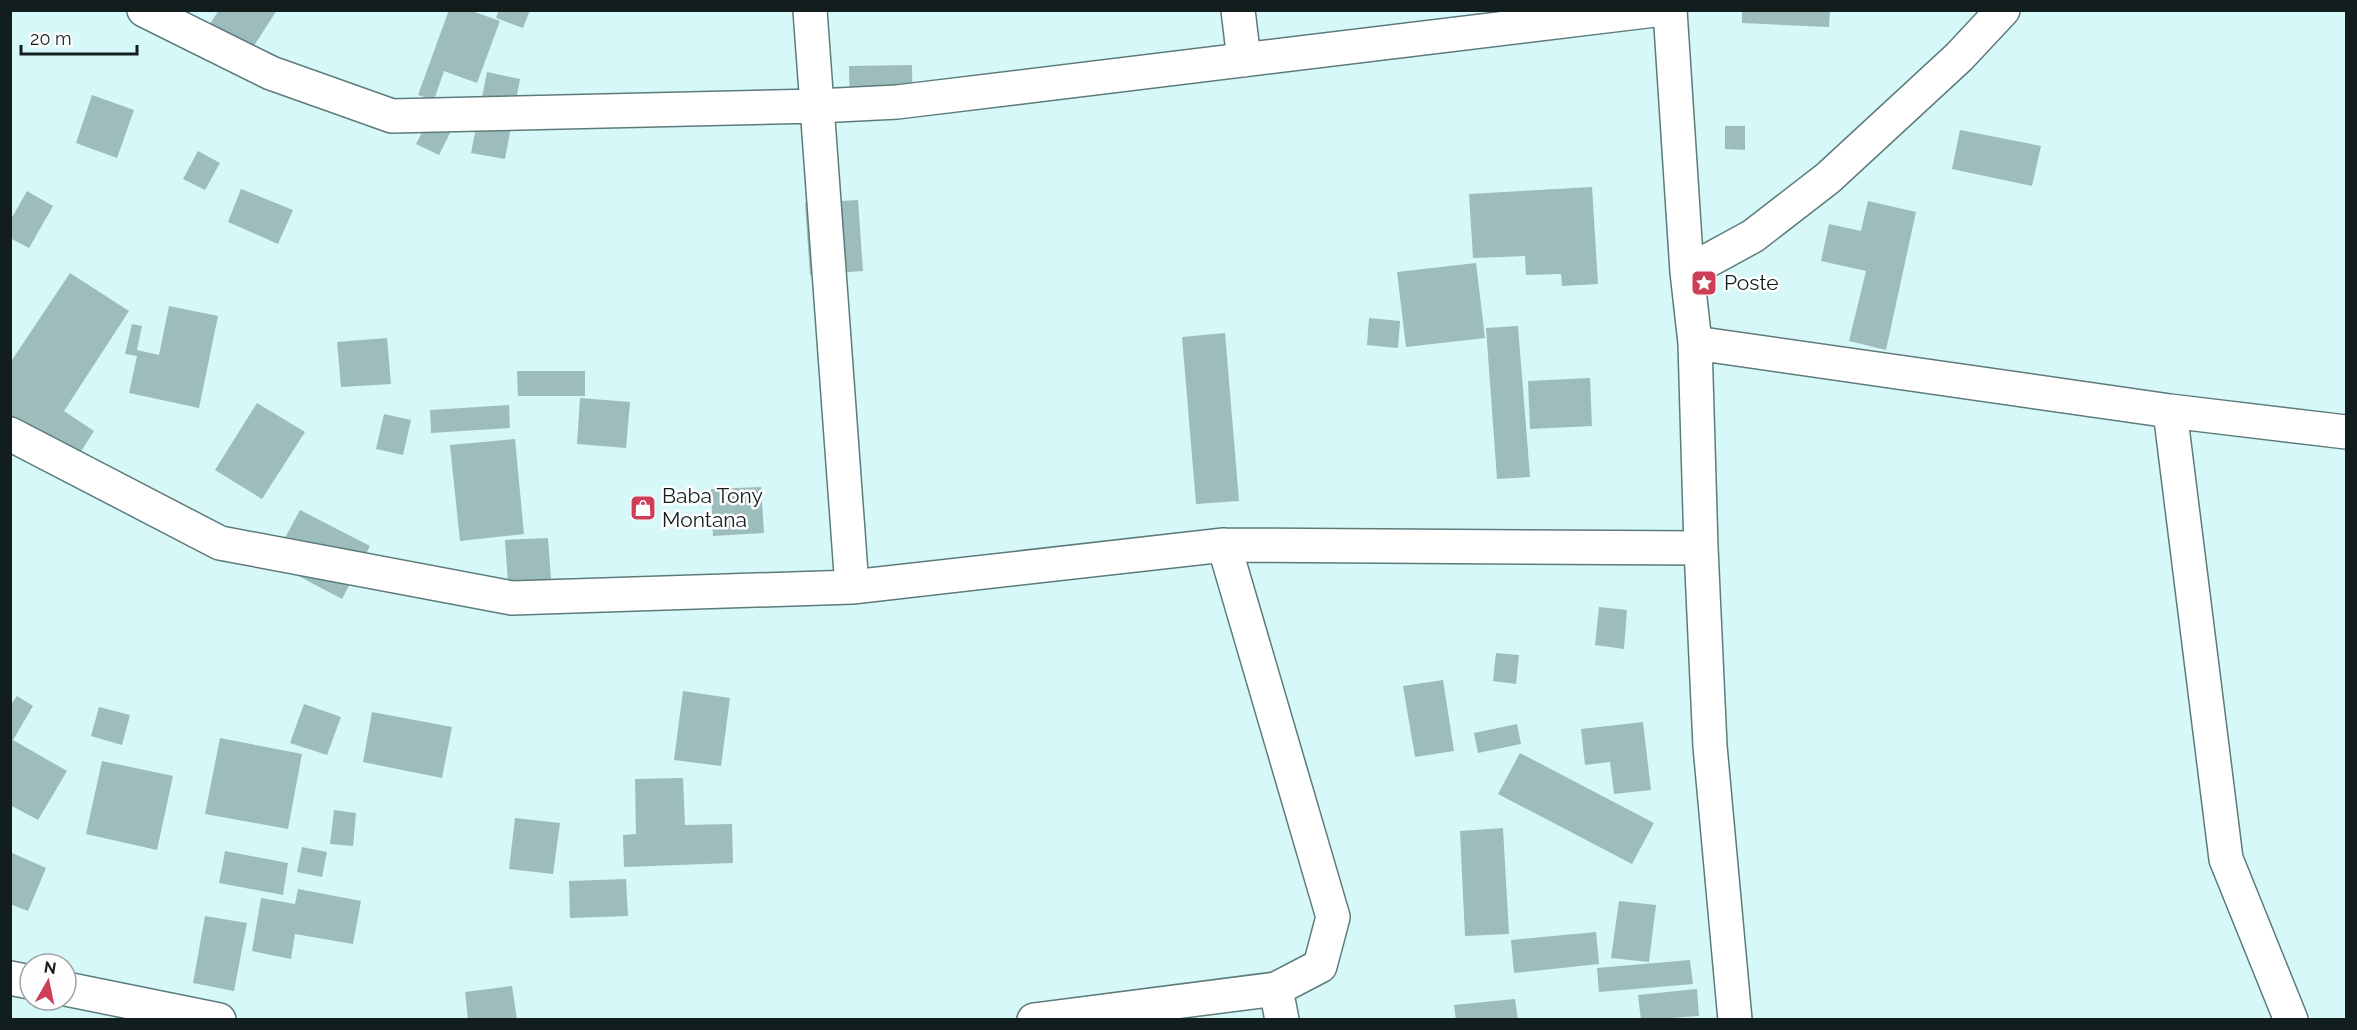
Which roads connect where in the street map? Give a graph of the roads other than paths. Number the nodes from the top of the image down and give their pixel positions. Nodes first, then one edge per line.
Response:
1 (144, 10) edge
2 (810, 10) edge
3 (1238, 10) edge
4 (1655, 10) edge
5 (1670, 10) edge
6 (2003, 10) edge
7 (1244, 60) junction
8 (818, 106) junction
9 (1687, 272) junction
10 (1695, 344) junction
11 (2169, 411) junction
12 (2346, 432) edge
13 (10, 434) edge
14 (1224, 545) junction
15 (1701, 548) junction
16 (852, 587) junction
17 (78, 991) edge
18 (1279, 1004) edge
19 (219, 1020) edge
20 (1034, 1020) edge
21 (1735, 1020) edge
22 (2291, 1020) edge

1 - 8 street
2 - 8 street
3 - 7 street
4 - 7 street
5 - 9 street
6 - 9 street
7 - 8 street
8 - 16 street
9 - 10 street
10 - 11 street
10 - 15 street
11 - 12 street
11 - 22 street
13 - 16 street
14 - 15 street
14 - 16 street
14 - 18 street
15 - 21 street
17 - 19 street
18 - 20 street

